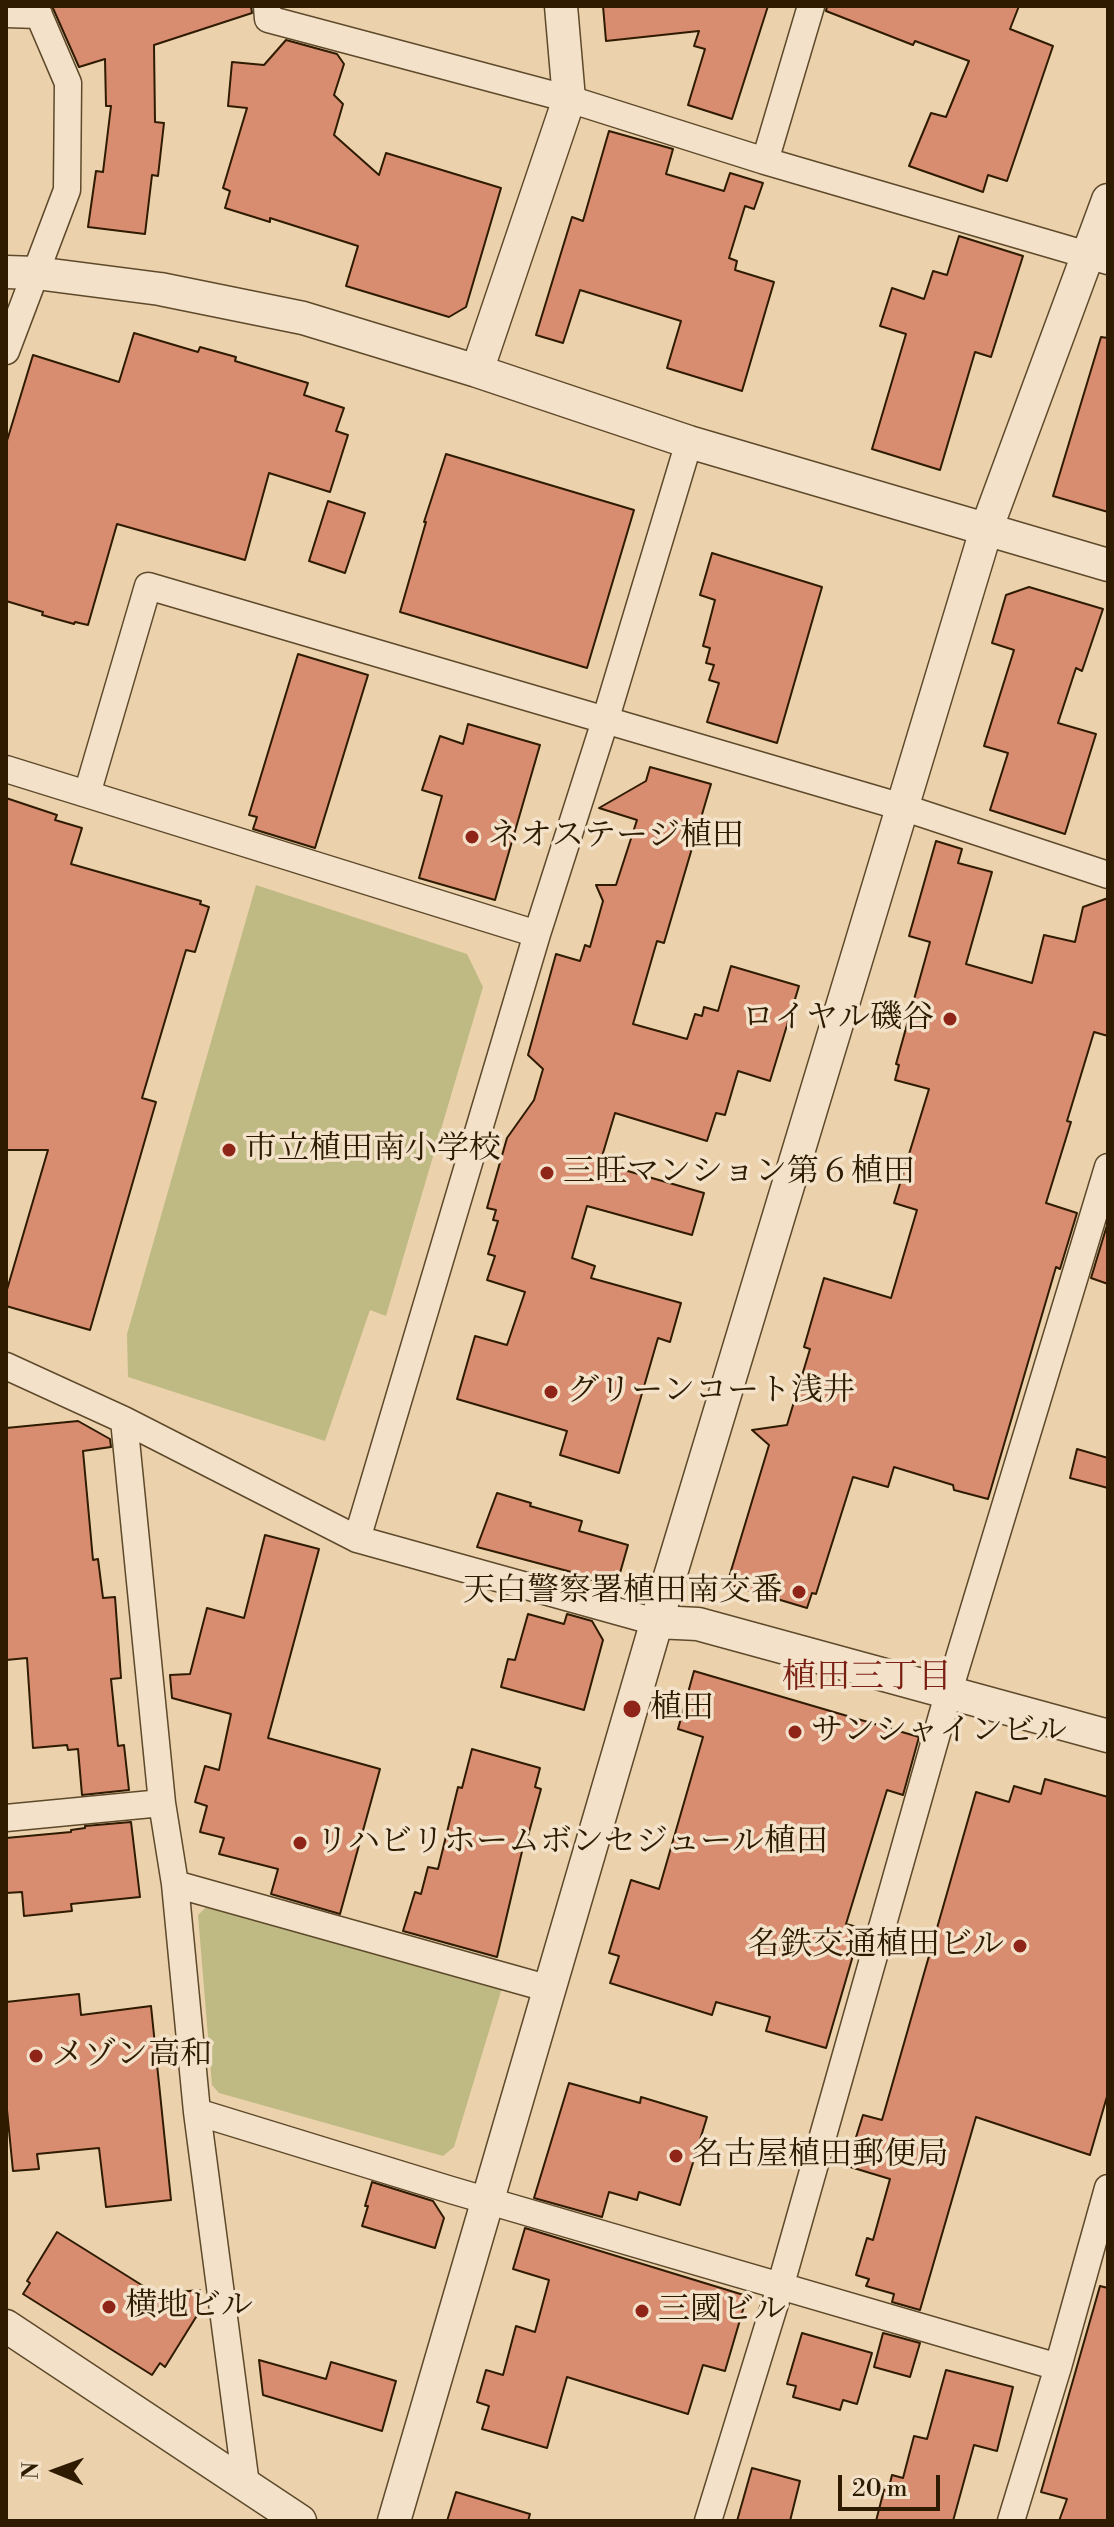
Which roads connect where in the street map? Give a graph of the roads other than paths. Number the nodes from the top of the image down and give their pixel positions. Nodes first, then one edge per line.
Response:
1 (267, 6) edge
2 (561, 6) edge
3 (811, 6) edge
4 (37, 10) edge
5 (6, 14) edge
6 (569, 99) junction
7 (765, 161) junction
8 (1108, 200) edge
9 (1097, 258) edge
10 (21, 272) edge
11 (6, 351) edge
12 (477, 371) junction
13 (689, 442) junction
14 (986, 530) junction
15 (1108, 565) edge
16 (605, 721) junction
17 (6, 769) edge
18 (87, 794) junction
19 (902, 807) junction
20 (1108, 875) edge
21 (537, 934) junction
22 (1108, 1167) edge
23 (6, 1366) edge
24 (124, 1420) junction
25 (357, 1539) junction
26 (656, 1622) junction
27 (949, 1691) junction
28 (1108, 1736) edge
29 (162, 1803) junction
30 (6, 1818) edge
31 (175, 1884) junction
32 (550, 1989) junction
33 (197, 2112) junction
34 (1108, 2188) edge
35 (487, 2200) junction
36 (781, 2284) junction
37 (6, 2326) edge
38 (1058, 2367) junction
39 (246, 2485) junction
40 (300, 2521) edge
41 (394, 2521) edge
42 (708, 2521) edge
43 (1011, 2521) edge

1 - 6 street
2 - 6 street
3 - 7 street
4 - 5 street
4 - 10 street
6 - 7 street
6 - 12 street
7 - 9 street
8 - 9 street
9 - 14 street
10 - 11 street
10 - 12 street
12 - 13 street
13 - 14 street
13 - 16 street
14 - 15 street
14 - 19 street
16 - 18 street
16 - 19 street
16 - 21 street
17 - 18 street
18 - 21 street
19 - 20 street
19 - 26 street
21 - 25 street
22 - 27 street
23 - 24 street
24 - 25 street
24 - 29 street
25 - 26 street
26 - 27 street
26 - 32 street
27 - 28 street
27 - 36 street
29 - 30 street
29 - 31 street
31 - 32 street
31 - 33 street
32 - 35 street
33 - 35 street
33 - 39 street
34 - 38 street
35 - 36 street
35 - 41 street
36 - 38 street
36 - 42 street
37 - 39 street
38 - 43 street
39 - 40 street

